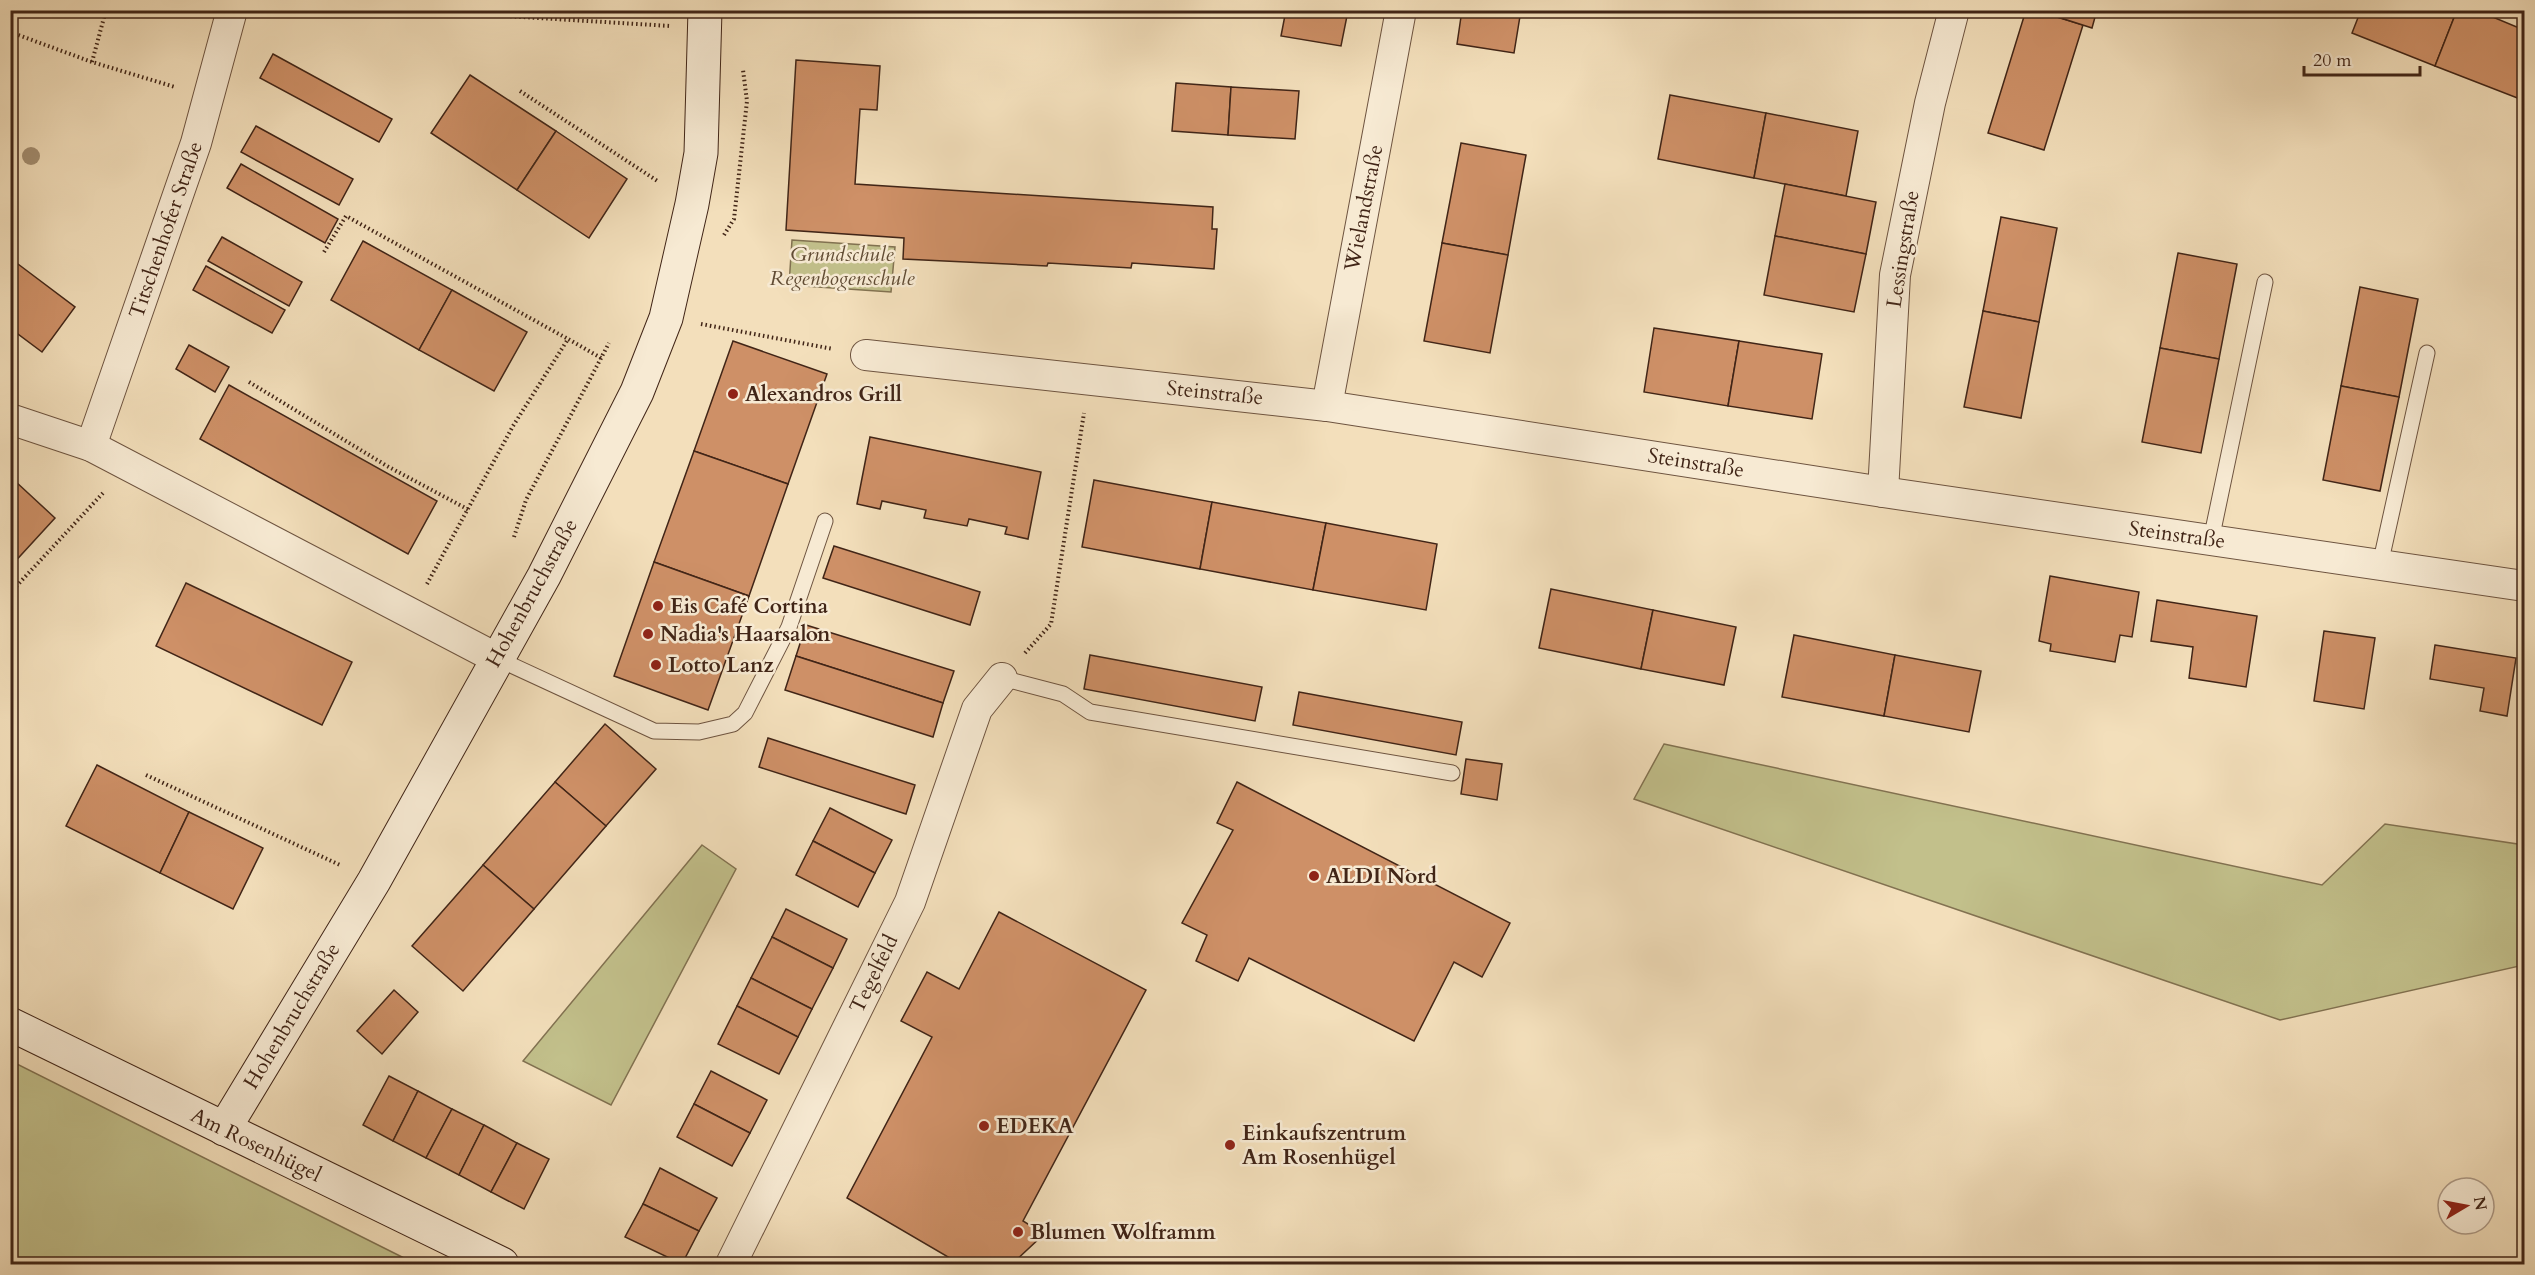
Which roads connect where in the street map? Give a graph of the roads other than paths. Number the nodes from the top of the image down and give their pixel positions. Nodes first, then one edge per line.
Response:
1 (232, 10) edge
2 (705, 10) edge
3 (1401, 10) edge
4 (1954, 10) edge
5 (2265, 282) dead end
6 (2427, 353) dead end
7 (866, 355) road end
8 (1327, 406) junction
9 (10, 419) edge
10 (91, 446) junction
11 (1883, 492) junction
12 (825, 521) dead end
13 (2211, 540) junction
14 (2380, 565) junction
15 (2524, 586) edge
16 (496, 658) junction
17 (1002, 678) joint
18 (1452, 773) dead end
19 (10, 1024) edge
20 (224, 1129) junction
21 (502, 1264) edge
22 (731, 1264) edge

1 - 10 street, Titschenhofer Straße
2 - 16 street, Hohenbruchstraße
3 - 8 street, Wielandstraße
4 - 11 street, Lessingstraße
5 - 13 lane
6 - 14 lane
7 - 8 street, Steinstraße
8 - 11 street, Steinstraße
9 - 10 street
10 - 16 street
11 - 13 street, Steinstraße
12 - 16 lane
13 - 14 street, Steinstraße
14 - 15 street, Steinstraße
16 - 20 street, Hohenbruchstraße
17 - 18 lane
17 - 22 street, Tegelfeld
19 - 20 street, Am Rosenhügel
20 - 21 street, Am Rosenhügel

